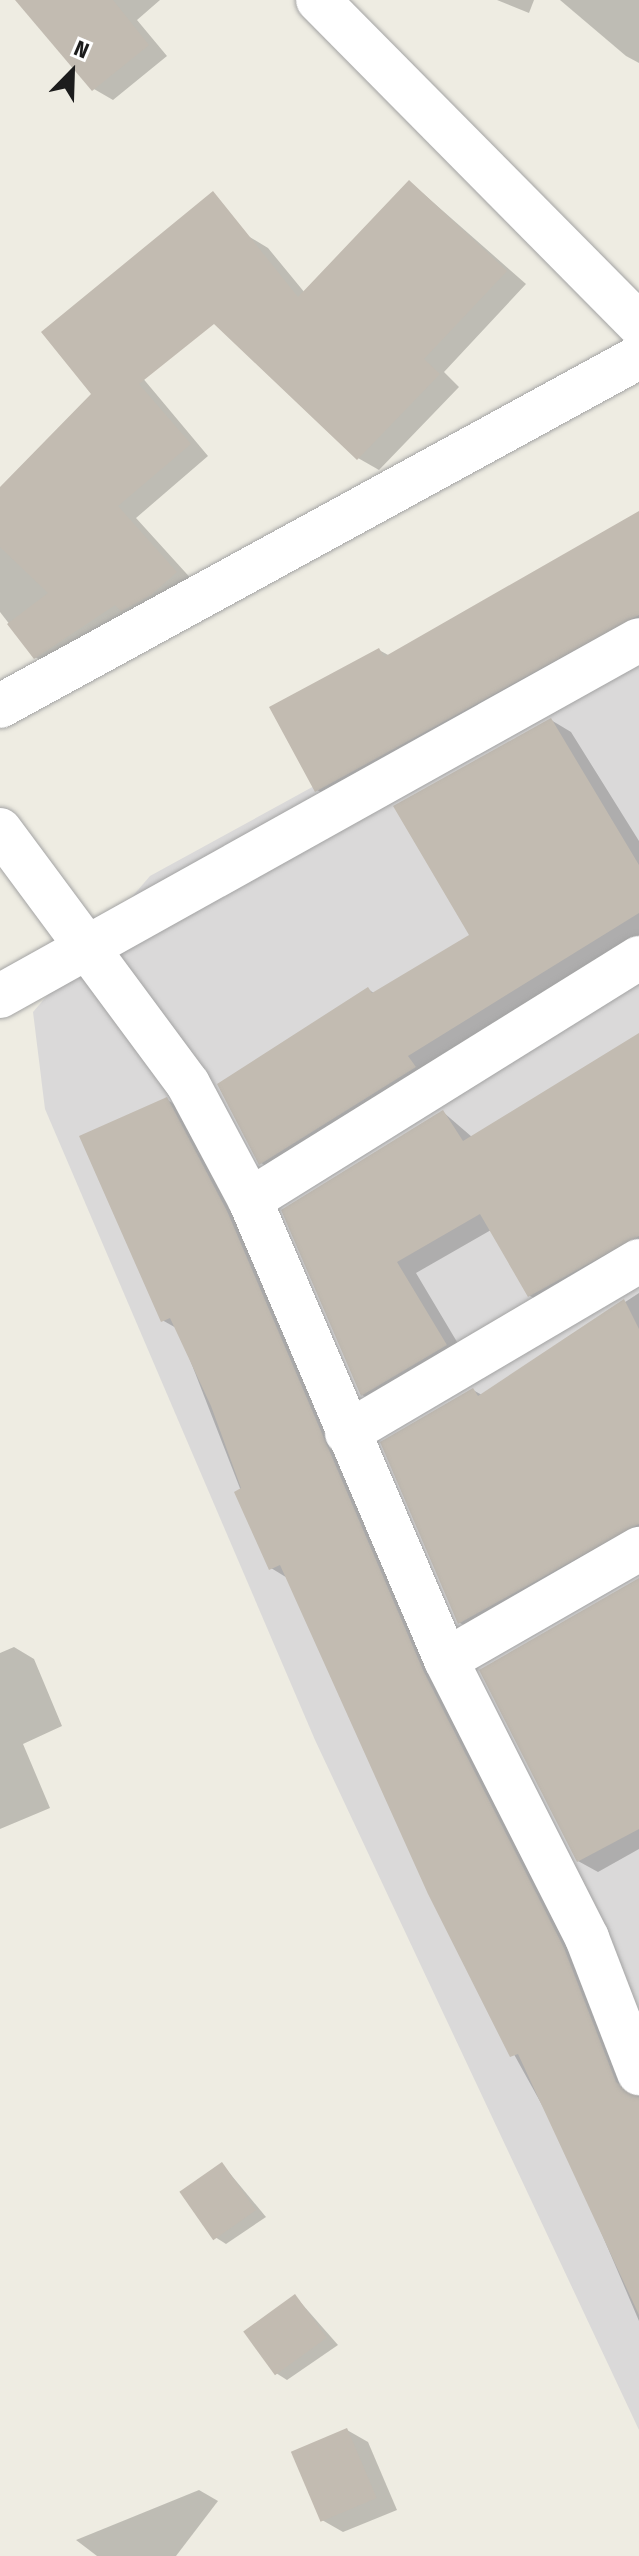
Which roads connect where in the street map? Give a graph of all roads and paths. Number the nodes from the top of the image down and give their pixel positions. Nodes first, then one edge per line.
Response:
1 (318, 0) edge
2 (639, 324) edge
3 (639, 357) edge
4 (639, 640) edge
5 (0, 706) edge
6 (0, 830) edge
7 (89, 947) junction
8 (639, 958) edge
9 (0, 996) edge
10 (250, 1200) junction
11 (639, 1261) edge
12 (347, 1433) junction
13 (639, 1549) edge
14 (446, 1660) junction
15 (639, 2073) edge

1 - 2 street
3 - 5 street
4 - 7 street
6 - 7 street
7 - 9 street
7 - 10 street
8 - 10 street
10 - 12 street
11 - 12 street
12 - 14 street
13 - 14 street
14 - 15 street

